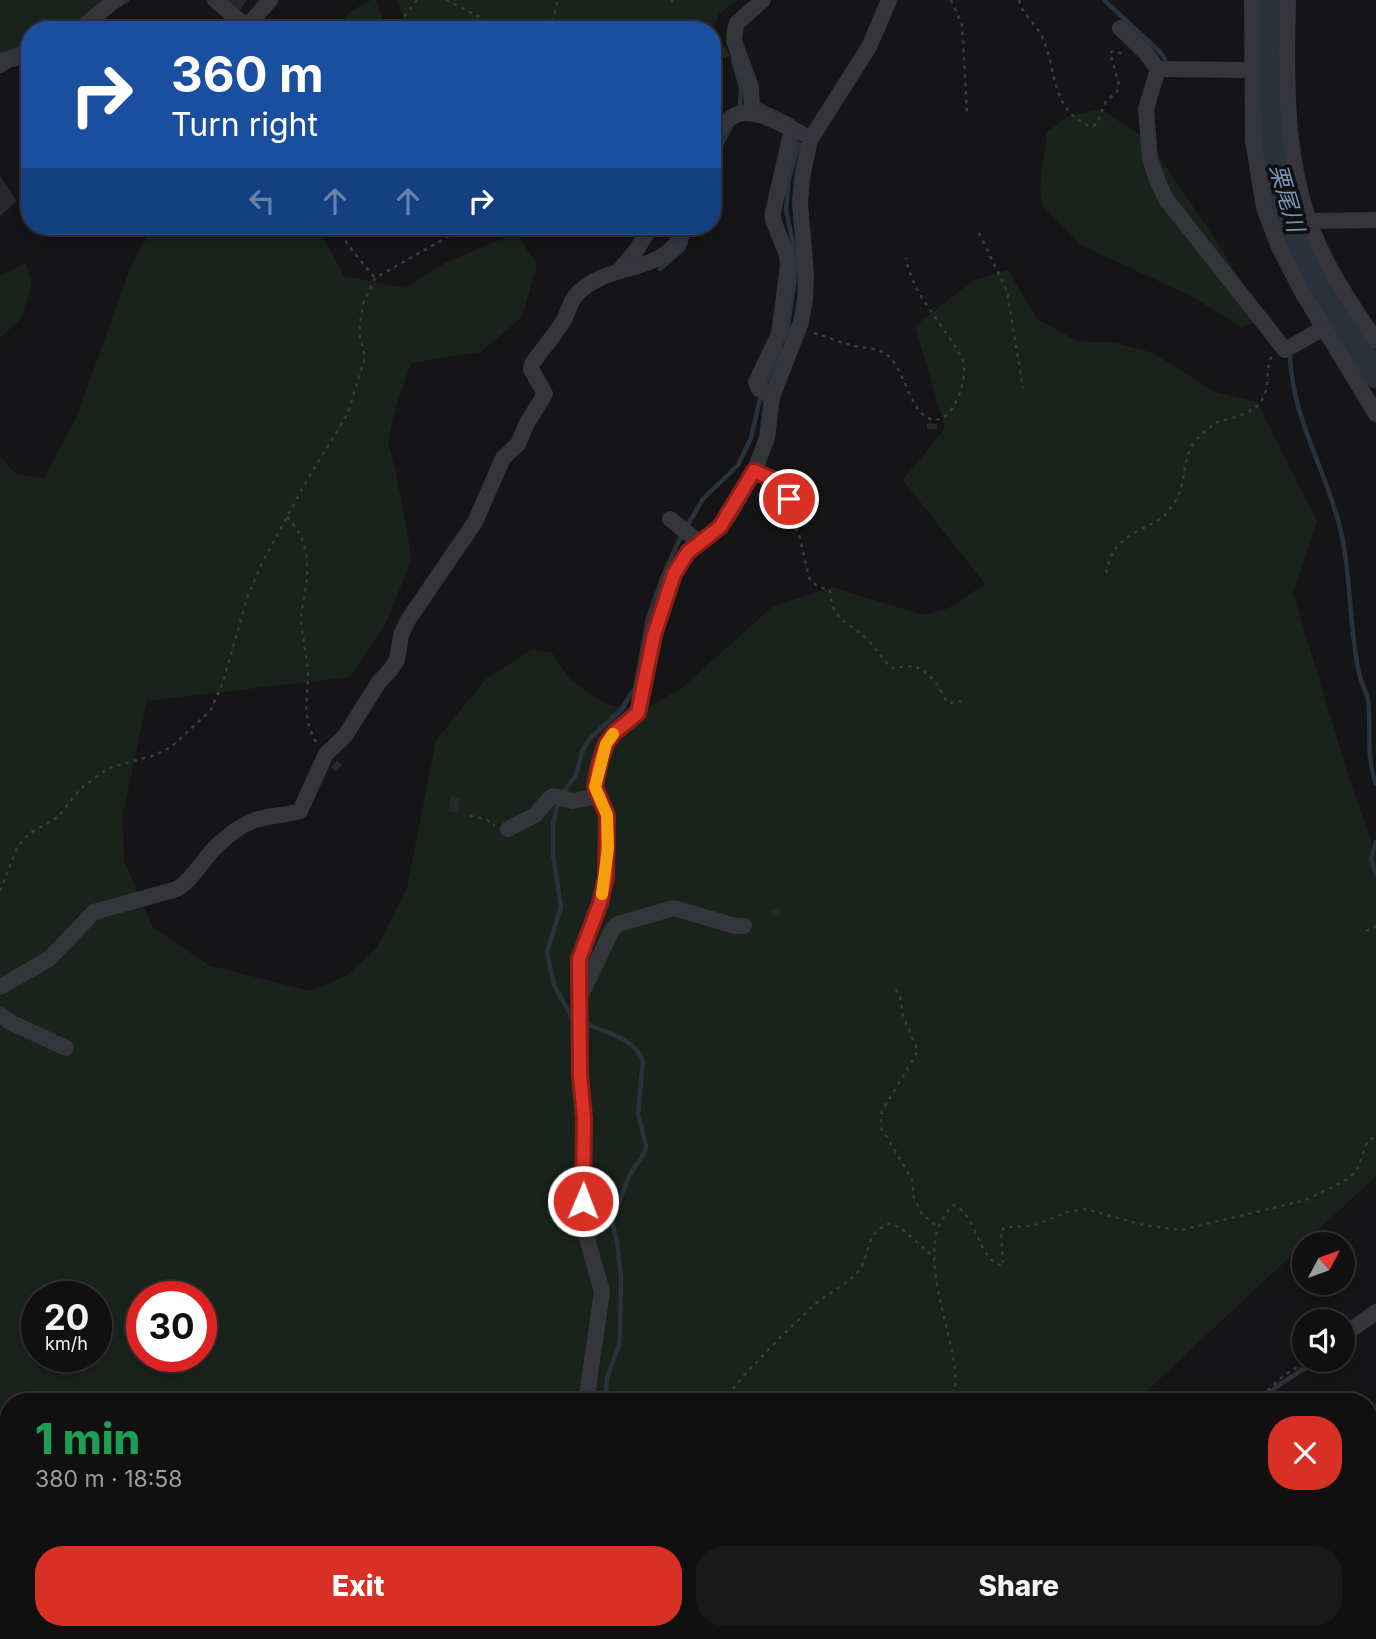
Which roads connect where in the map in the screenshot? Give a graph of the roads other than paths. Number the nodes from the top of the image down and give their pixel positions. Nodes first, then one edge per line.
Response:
1 (115, 0) edge
2 (215, 0) edge
3 (270, 0) edge
4 (763, 0) edge
5 (889, 0) edge
6 (1252, 0) edge
7 (1288, 0) edge
8 (90, 21) edge
9 (238, 21) edge
10 (251, 21) edge
11 (1120, 28) dead end
12 (21, 57) edge
13 (0, 65) edge
14 (1158, 69) junction
15 (1251, 70) junction
16 (752, 113) junction
17 (721, 126) edge
18 (792, 129) junction
19 (811, 138) junction
20 (1376, 220) edge
21 (1309, 221) junction
22 (645, 235) edge
23 (683, 235) edge
24 (619, 271) junction
25 (1324, 328) junction
26 (1376, 341) edge
27 (772, 397) junction
28 (1376, 414) edge
29 (754, 471) junction
30 (792, 507) road end
31 (670, 519) dead end
32 (700, 543) junction
33 (599, 796) junction
34 (508, 830) road end
35 (744, 926) dead end
36 (0, 987) edge
37 (580, 998) junction
38 (0, 1015) edge
39 (66, 1048) dead end
40 (1376, 1312) edge
41 (1355, 1327) edge
42 (587, 1393) edge

1 - 8 street
2 - 9 street
3 - 10 street
4 - 16 street
5 - 19 street
6 - 15 street
7 - 21 street
11 - 14 street
12 - 13 street
14 - 15 street
14 - 25 street
15 - 25 street
16 - 17 street
16 - 18 street
18 - 19 street
18 - 27 street
19 - 27 street
20 - 21 street
21 - 26 street
22 - 24 street
23 - 24 street
24 - 36 street
25 - 28 street
27 - 29 street
29 - 30 street
29 - 32 street
31 - 32 street
32 - 33 street
33 - 34 street
33 - 37 street
35 - 37 street
37 - 42 street
38 - 39 street
40 - 41 street

